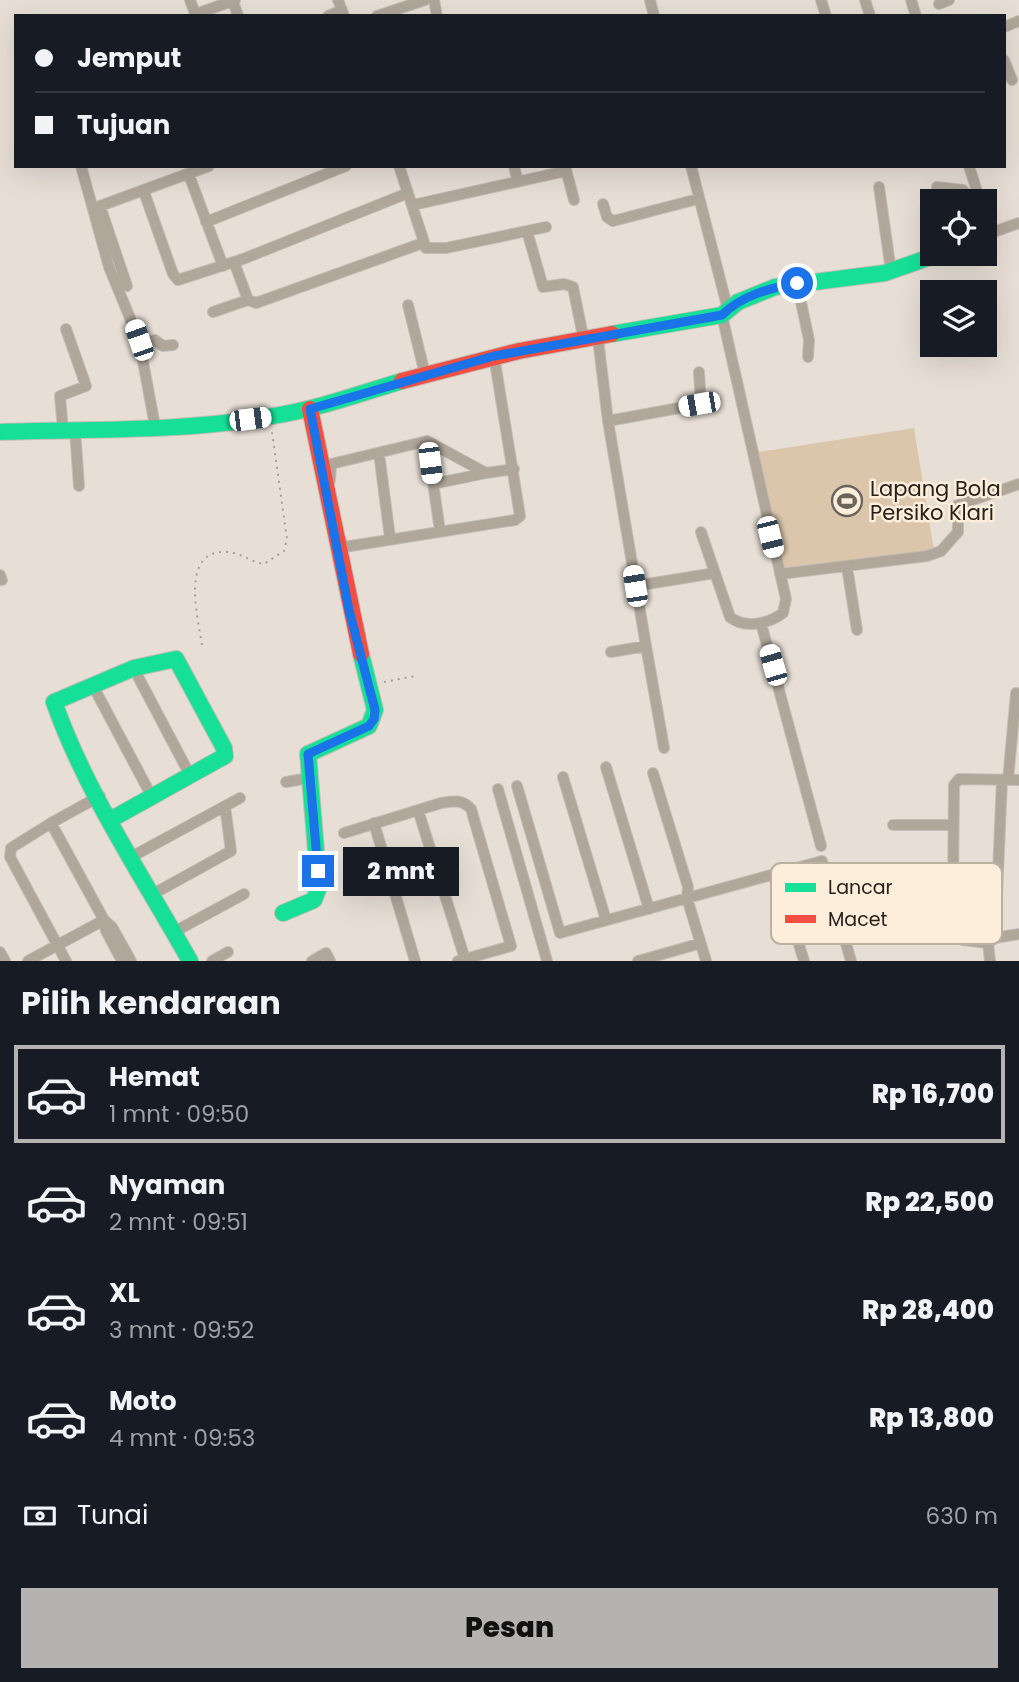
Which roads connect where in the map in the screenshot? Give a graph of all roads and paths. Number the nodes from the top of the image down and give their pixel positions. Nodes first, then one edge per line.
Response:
1 (425, 0) edge
2 (234, 1) edge
3 (199, 14) edge
4 (383, 14) edge
5 (1006, 65) edge
6 (1012, 80) dead end
7 (81, 168) edge
8 (205, 168) edge
9 (341, 168) edge
10 (400, 168) edge
11 (515, 168) edge
12 (691, 168) edge
13 (970, 168) edge
14 (565, 169) edge
15 (189, 175) junction
16 (518, 181) junction
17 (879, 187) dead end
18 (937, 187) dead end
19 (954, 189) edge
20 (976, 189) edge
21 (144, 192) junction
22 (408, 193) junction
23 (698, 199) junction
24 (574, 200) dead end
25 (603, 204) dead end
26 (413, 205) junction
27 (206, 222) junction
28 (1019, 223) edge
29 (545, 227) dead end
30 (527, 231) junction
31 (997, 231) edge
32 (423, 243) junction
33 (920, 261) edge
34 (228, 264) junction
35 (891, 271) junction
36 (797, 283) junction
37 (127, 286) dead end
38 (248, 299) junction
39 (408, 305) dead end
40 (213, 312) dead end
41 (725, 313) junction
42 (66, 329) dead end
43 (591, 340) junction
44 (141, 345) junction
45 (173, 345) dead end
46 (494, 356) junction
47 (808, 357) dead end
48 (699, 372) dead end
49 (425, 374) junction
50 (310, 409) junction
51 (270, 417) junction
52 (608, 421) junction
53 (155, 426) junction
54 (69, 430) junction
55 (0, 432) edge
56 (427, 441) junction
57 (379, 453) junction
58 (514, 470) junction
59 (486, 473) junction
60 (433, 484) junction
61 (1019, 484) edge
62 (79, 486) dead end
63 (440, 531) junction
64 (701, 532) dead end
65 (390, 538) junction
66 (339, 545) junction
67 (847, 567) junction
68 (715, 573) junction
69 (780, 574) junction
70 (635, 586) junction
71 (761, 623) junction
72 (857, 630) dead end
73 (202, 645) dead end
74 (646, 646) junction
75 (611, 652) dead end
76 (134, 669) junction
77 (415, 676) dead end
78 (92, 684) junction
79 (369, 685) junction
80 (1016, 692) dead end
81 (664, 748) dead end
82 (606, 767) dead end
83 (653, 773) dead end
84 (191, 777) junction
85 (564, 777) dead end
86 (309, 778) junction
87 (1010, 780) edge
88 (286, 782) dead end
89 (517, 786) dead end
90 (498, 789) dead end
91 (100, 796) junction
92 (152, 797) junction
93 (240, 798) dead end
94 (225, 806) junction
95 (418, 810) junction
96 (110, 820) junction
97 (374, 823) junction
98 (51, 824) junction
99 (893, 825) dead end
100 (953, 825) junction
101 (344, 833) dead end
102 (821, 846) dead end
103 (133, 856) junction
104 (954, 863) edge
105 (1001, 863) edge
106 (771, 875) edge
107 (153, 894) junction
108 (244, 894) dead end
109 (687, 898) junction
110 (649, 909) junction
111 (283, 913) dead end
112 (104, 920) junction
113 (606, 920) junction
114 (174, 932) junction
115 (698, 944) junction
116 (799, 944) edge
117 (846, 944) edge
118 (58, 945) junction
119 (0, 952) edge
120 (228, 952) dead end
121 (183, 958) edge
122 (462, 960) edge
123 (702, 960) edge
124 (5, 961) edge
125 (28, 961) edge
126 (66, 961) edge
127 (122, 961) edge
128 (131, 961) edge
129 (212, 961) edge
130 (312, 961) edge
131 (330, 961) edge
132 (415, 961) edge
133 (547, 961) edge
134 (638, 961) edge
135 (804, 961) edge
136 (851, 961) edge

1 - 4 street
2 - 3 street
5 - 6 street
7 - 44 street
8 - 15 street
9 - 27 street
10 - 22 street
11 - 16 street
12 - 23 street
13 - 20 street
14 - 16 street
14 - 24 street
15 - 21 street
15 - 27 street
16 - 26 street
17 - 35 street
18 - 19 street
21 - 34 street
21 - 37 street
22 - 26 street
22 - 34 street
23 - 25 street
23 - 41 street
26 - 32 street
27 - 34 street
28 - 31 street
29 - 30 street
30 - 32 street
30 - 43 street
32 - 38 street
33 - 35 street
34 - 38 street
35 - 36 street
36 - 41 street
36 - 47 street
38 - 40 street
39 - 49 street
41 - 43 street
41 - 69 street
42 - 54 street
43 - 46 street
43 - 52 street
44 - 45 street
44 - 53 street
46 - 49 street
46 - 58 street
48 - 52 street
49 - 50 street
50 - 51 street
50 - 66 street
51 - 53 street
51 - 73 path
52 - 70 street
53 - 54 street
54 - 55 street
54 - 62 street
56 - 57 street
56 - 59 street
56 - 60 street
57 - 65 street
57 - 66 street
58 - 59 street
58 - 63 street
59 - 60 street
60 - 63 street
61 - 67 street
63 - 65 street
64 - 68 street
65 - 66 street
66 - 79 street
67 - 69 street
67 - 72 street
68 - 70 street
68 - 71 street
69 - 71 street
70 - 74 street
71 - 102 street
74 - 75 street
74 - 81 street
76 - 78 street
76 - 84 street
76 - 84 street
77 - 79 path
78 - 91 street
78 - 92 street
79 - 86 street
80 - 87 street
82 - 110 street
83 - 109 street
84 - 92 street
85 - 113 street
86 - 88 street
86 - 111 street
87 - 100 street
87 - 105 street
89 - 113 street
90 - 133 street
91 - 96 street
91 - 98 street
92 - 96 street
93 - 94 street
94 - 103 street
94 - 107 street
95 - 97 street
95 - 122 street
95 - 122 street
96 - 103 street
97 - 101 street
97 - 132 street
98 - 112 street
98 - 118 street
99 - 100 street
100 - 104 street
103 - 107 street
106 - 109 street
107 - 114 street
108 - 114 street
109 - 110 street
109 - 115 street
110 - 113 street
112 - 118 street
112 - 127 street
112 - 128 street
114 - 121 street
115 - 123 street
115 - 134 street
116 - 135 street
117 - 136 street
118 - 125 street
118 - 126 street
119 - 124 street
120 - 129 street
130 - 131 street

